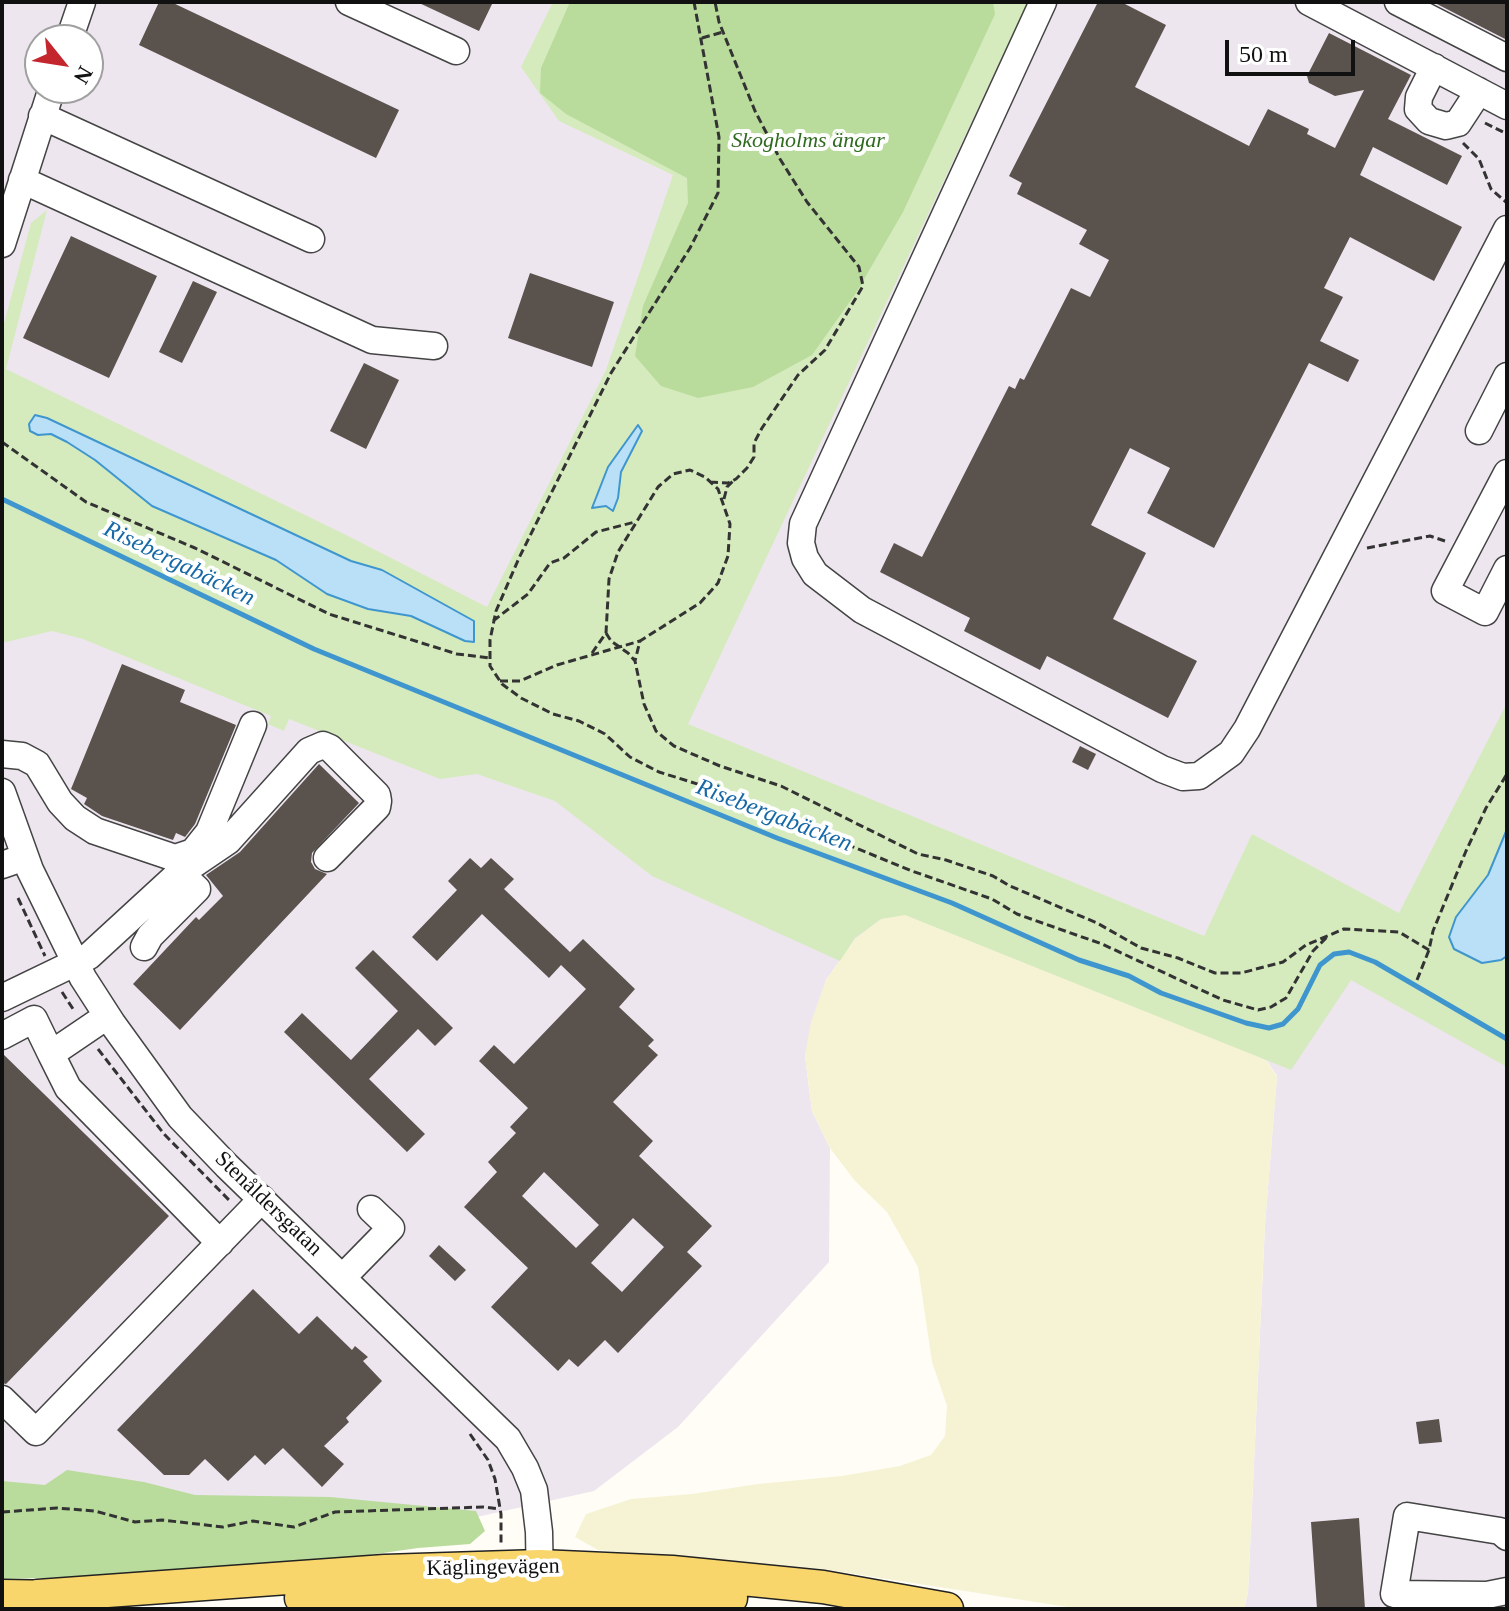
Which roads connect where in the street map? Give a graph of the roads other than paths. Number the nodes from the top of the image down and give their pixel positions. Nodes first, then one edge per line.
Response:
1 (82, 2) edge
2 (349, 2) edge
3 (1043, 2) edge
4 (1309, 2) edge
5 (1398, 2) edge
6 (74, 24) edge
7 (456, 51) dead end
8 (1507, 58) edge
9 (1434, 67) junction
10 (1479, 91) junction
11 (46, 104) edge
12 (1507, 106) edge
13 (42, 116) junction
14 (22, 180) junction
15 (1507, 229) edge
16 (311, 239) dead end
17 (2, 244) edge
18 (434, 346) dead end
19 (1507, 376) edge
20 (1479, 431) dead end
21 (1507, 473) edge
22 (1507, 569) edge
23 (253, 725) dead end
24 (2, 754) edge
25 (2, 792) edge
26 (327, 858) dead end
27 (14, 861) edge
28 (180, 873) junction
29 (144, 947) dead end
30 (75, 963) junction
31 (3, 994) edge
32 (107, 1016) junction
33 (11, 1031) edge
34 (51, 1054) junction
35 (262, 1199) junction
36 (371, 1209) dead end
37 (220, 1243) junction
38 (343, 1277) junction
39 (2, 1399) edge
40 (1507, 1537) edge
41 (540, 1579) junction
42 (1507, 1591) edge
43 (2, 1596) edge
44 (895, 1609) edge
45 (947, 1609) edge

1 - 6 street
2 - 7 street
3 - 15 street
4 - 9 street
5 - 8 street
9 - 10 street
9 - 10 street
10 - 12 street
11 - 13 street
13 - 14 street
13 - 16 street
14 - 17 street
14 - 18 street
19 - 20 street
21 - 22 street
23 - 24 street
25 - 27 street, Stenåldersgatan
26 - 28 street
27 - 30 street, Stenåldersgatan
28 - 29 street
28 - 30 street
30 - 31 street
30 - 32 street, Stenåldersgatan
31 - 33 street
32 - 34 street
32 - 35 street, Stenåldersgatan
33 - 34 street
34 - 37 street
35 - 37 street
35 - 38 street, Stenåldersgatan
36 - 38 street
37 - 39 street
38 - 41 street, Stenåldersgatan
40 - 42 street
41 - 43 main road, Käglingevägen
41 - 44 main road, Käglingevägen
41 - 45 main road, Käglingevägen

